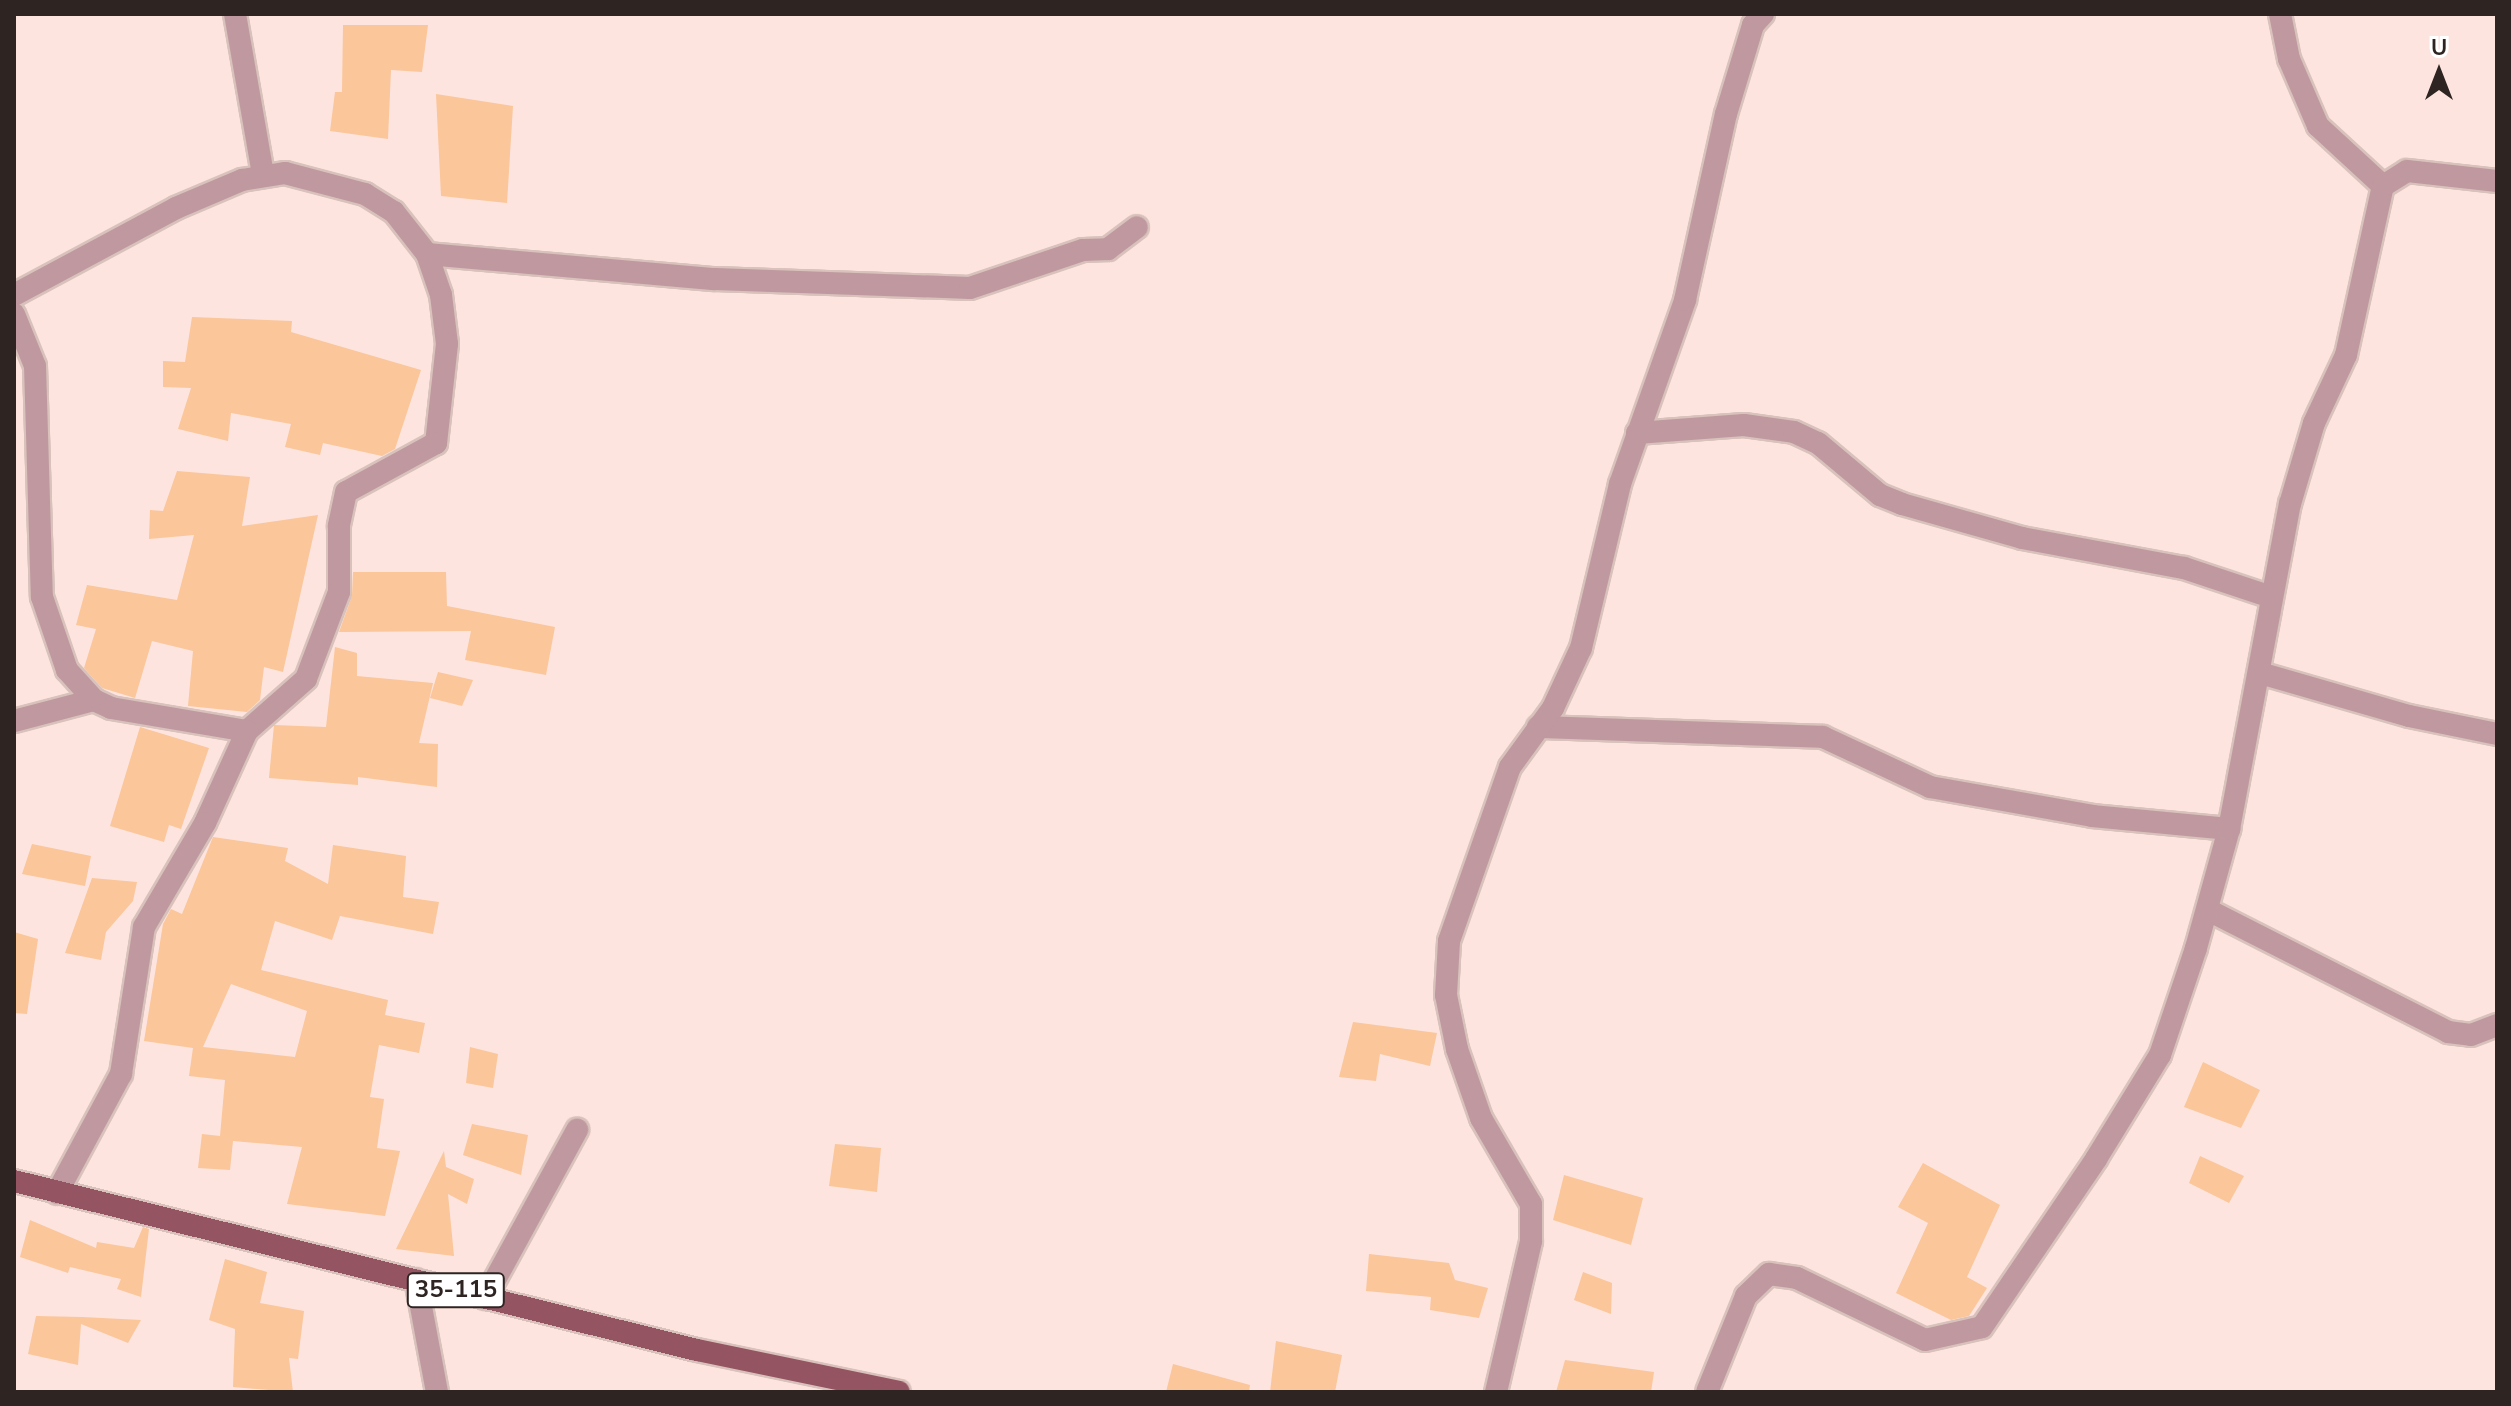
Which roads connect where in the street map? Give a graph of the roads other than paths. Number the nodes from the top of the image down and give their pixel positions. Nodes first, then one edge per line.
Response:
1 (235, 14) edge
2 (1763, 14) edge
3 (2280, 14) edge
4 (263, 175) junction
5 (2497, 181) edge
6 (2383, 186) junction
7 (1137, 227) dead end
8 (427, 254) junction
9 (14, 295) edge
10 (14, 314) edge
11 (1637, 433) junction
12 (2271, 597) junction
13 (2260, 673) junction
14 (94, 700) junction
15 (14, 721) edge
16 (1538, 727) junction
17 (247, 731) junction
18 (2497, 734) edge
19 (2229, 829) junction
20 (2208, 910) junction
21 (2497, 1025) edge
22 (577, 1130) dead end
23 (14, 1181) edge
24 (57, 1193) junction
25 (416, 1280) junction
26 (485, 1298) junction
27 (437, 1392) edge
28 (899, 1392) edge
29 (1496, 1392) edge
30 (1707, 1392) edge

1 - 4 street
2 - 11 street
3 - 6 street
4 - 8 street
4 - 9 street
5 - 6 street
6 - 12 street
7 - 8 street
8 - 17 street
10 - 14 street
11 - 12 street
11 - 16 street
12 - 13 street
13 - 18 street
13 - 19 street
14 - 15 street
14 - 17 street
16 - 19 street
16 - 29 street
17 - 24 street
19 - 20 street
20 - 21 street
20 - 30 street
22 - 26 street
23 - 24 main road, 35-115
24 - 25 main road, 35-115
25 - 26 main road, 35-115
25 - 27 street
26 - 28 main road, 35-115

